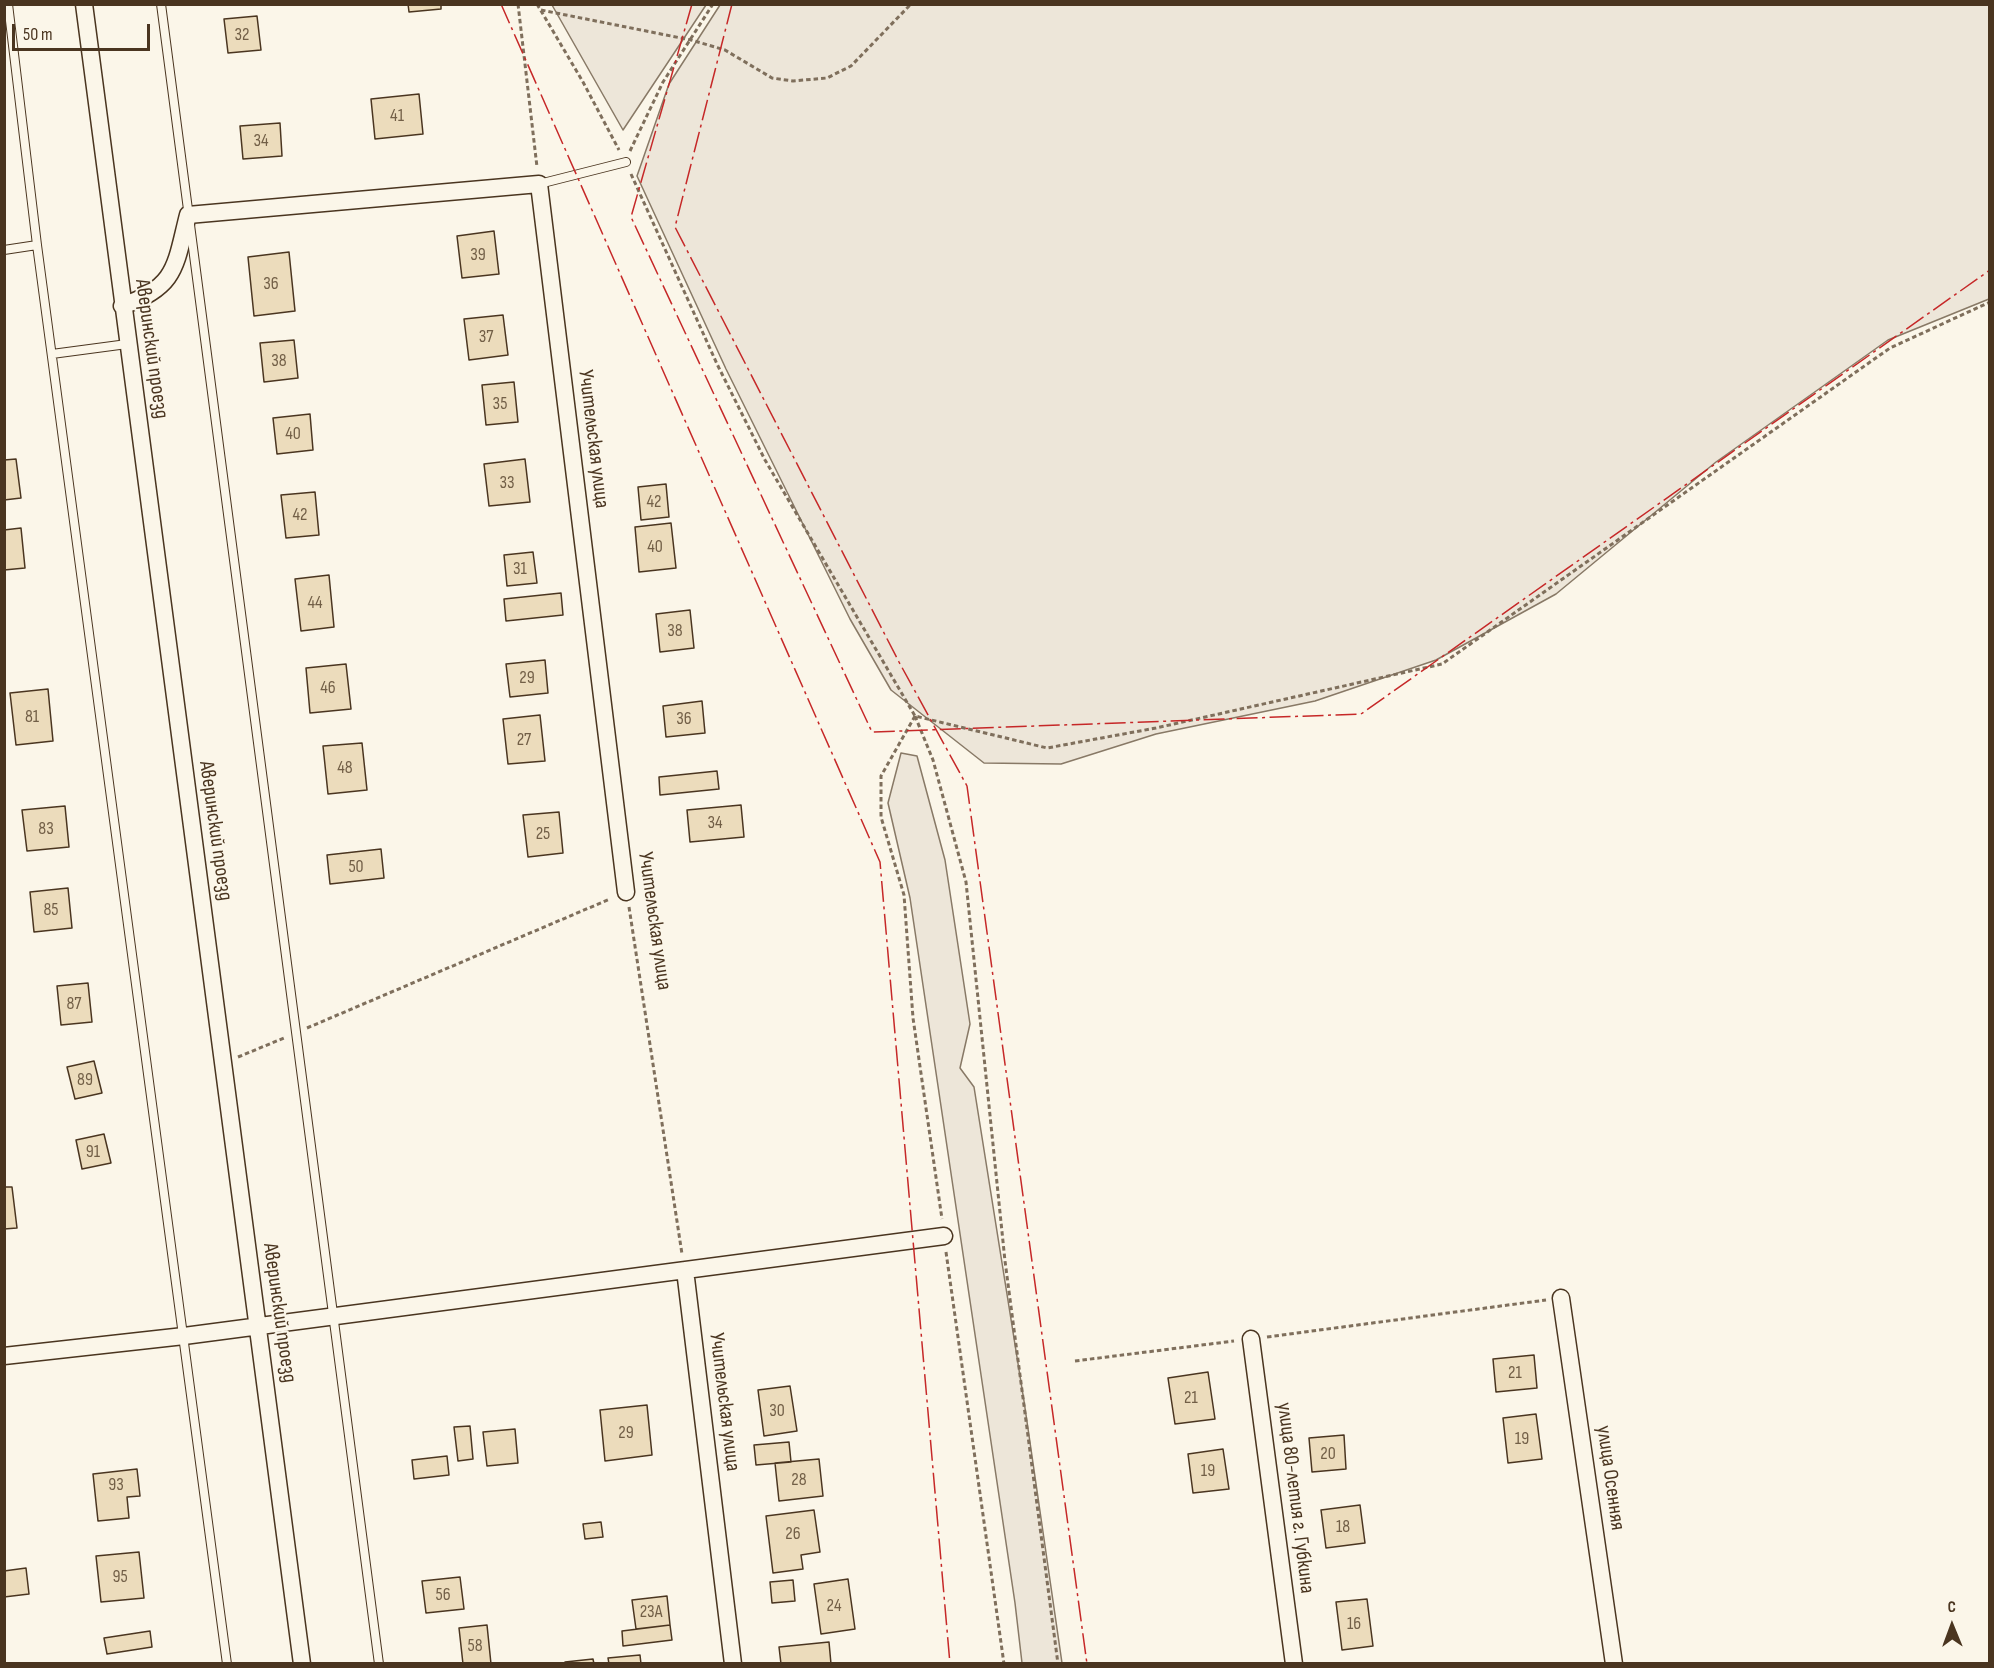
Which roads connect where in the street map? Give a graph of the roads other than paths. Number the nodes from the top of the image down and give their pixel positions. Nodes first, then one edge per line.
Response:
1 (8, 4) edge
2 (84, 4) edge
3 (161, 4) edge
4 (626, 162) road end
5 (539, 184) junction
6 (188, 215) junction
7 (37, 245) junction
8 (4, 250) edge
9 (122, 306) junction
10 (127, 344) junction
11 (52, 354) junction
12 (626, 892) road end
13 (944, 1236) road end
14 (685, 1270) junction
15 (1561, 1298) road end
16 (333, 1316) junction
17 (259, 1326) junction
18 (184, 1336) junction
19 (1251, 1339) road end
20 (4, 1356) edge
21 (227, 1664) edge
22 (302, 1664) edge
23 (379, 1664) edge
24 (733, 1664) edge
25 (1294, 1664) edge
26 (1614, 1664) edge

1 - 7 lane
2 - 9 street, Аверинский проезд
3 - 6 lane
4 - 5 lane
5 - 6 street
5 - 12 street, Учительская улица
6 - 9 street
6 - 16 lane
7 - 8 lane
7 - 11 lane
9 - 10 street, Аверинский проезд
10 - 11 lane
10 - 17 street, Аверинский проезд
11 - 18 lane
13 - 14 street
14 - 16 street
14 - 24 street, Учительская улица
15 - 26 street, улица Осенняя
16 - 17 street
16 - 23 lane
17 - 18 street
17 - 22 street, Аверинский проезд
18 - 20 street
18 - 21 lane
19 - 25 street, улица 80-летия г. Губкина

